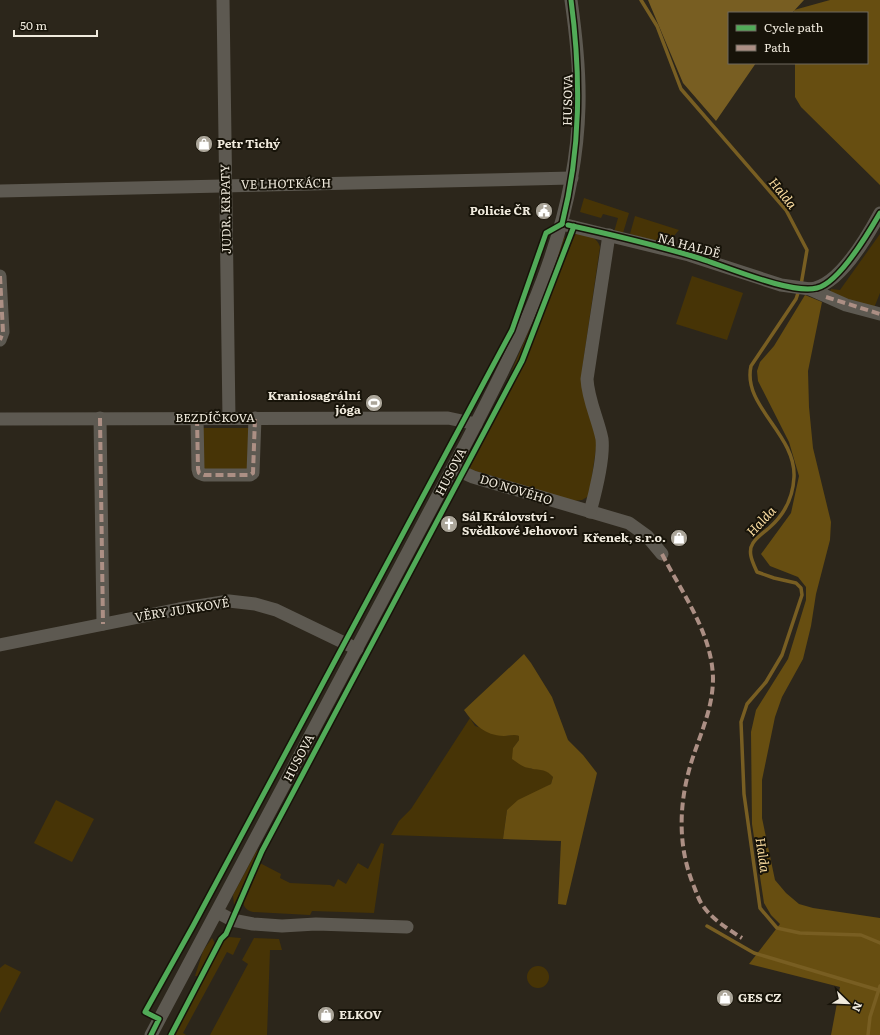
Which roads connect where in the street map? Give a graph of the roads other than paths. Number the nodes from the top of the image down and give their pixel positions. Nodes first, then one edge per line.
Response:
1 (223, 0) edge
2 (571, 0) edge
3 (572, 178) junction
4 (226, 186) junction
5 (0, 191) edge
6 (880, 213) edge
7 (562, 224) junction
8 (609, 235) junction
9 (0, 276) edge
10 (810, 289) junction
11 (880, 314) edge
12 (0, 340) edge
13 (0, 418) edge
14 (100, 418) junction
15 (197, 418) junction
16 (229, 418) junction
17 (254, 418) junction
18 (476, 424) junction
19 (453, 468) junction
20 (590, 512) junction
21 (662, 554) dead end
22 (103, 624) junction
23 (0, 645) edge
24 (357, 648) junction
25 (217, 912) junction
26 (407, 927) dead end
27 (151, 1035) edge

1 - 4 street, JUDR. KRPATY
2 - 3 street, HUSOVA
3 - 4 street, VE LHOTKÁCH
3 - 7 street, HUSOVA
4 - 5 street, VE LHOTKÁCH
4 - 16 street, JUDR. KRPATY
6 - 10 street
7 - 8 street, NA HALDĚ
7 - 18 street, HUSOVA
8 - 10 street, NA HALDĚ
8 - 20 street
9 - 12 street
10 - 11 street, NA HALDĚ
13 - 14 street, BEZDÍČKOVA
14 - 15 street, BEZDÍČKOVA
14 - 22 street
15 - 16 street, BEZDÍČKOVA
15 - 17 street
16 - 17 street, BEZDÍČKOVA
17 - 18 street, BEZDÍČKOVA
18 - 19 street, HUSOVA
19 - 20 street, DO NOVÉHO
19 - 24 street, HUSOVA
20 - 21 street, DO NOVÉHO
22 - 23 street, VĚRY JUNKOVÉ
22 - 24 street, VĚRY JUNKOVÉ
24 - 25 street, HUSOVA
25 - 26 street
25 - 27 street, HUSOVA

